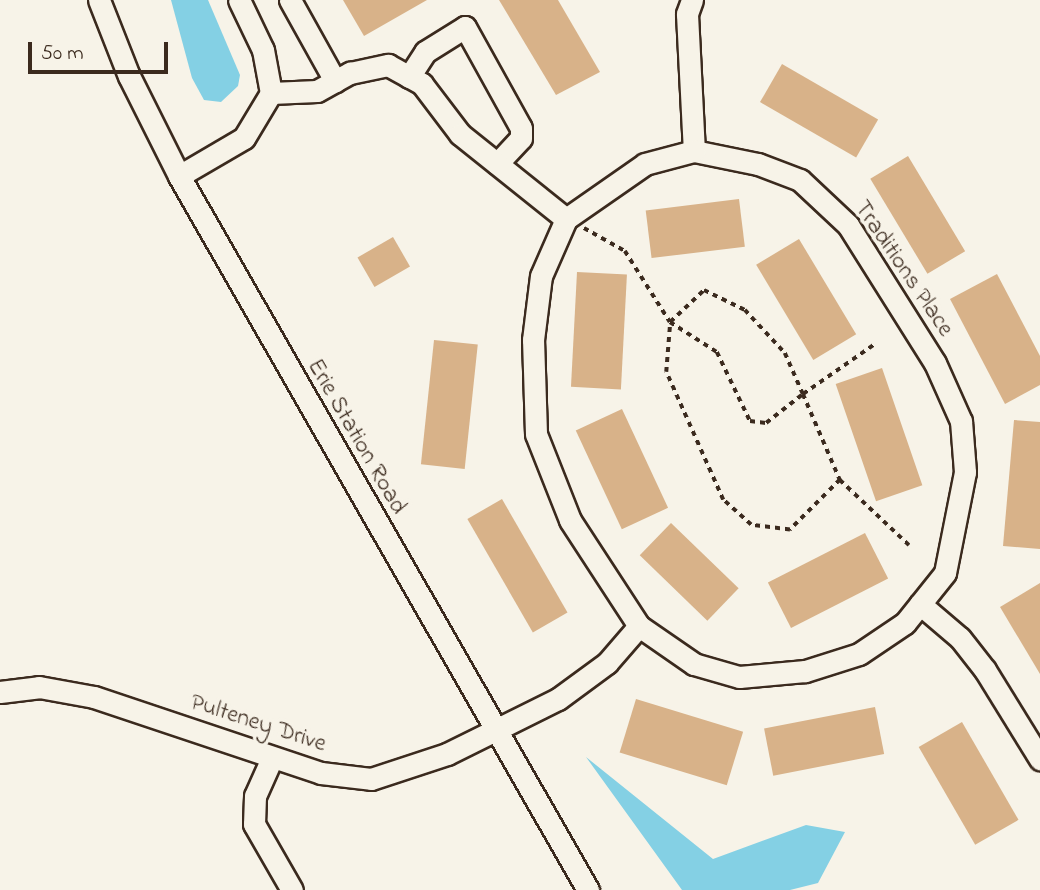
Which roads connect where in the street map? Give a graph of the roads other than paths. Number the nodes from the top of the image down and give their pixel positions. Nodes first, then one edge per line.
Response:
1 (99, 0) edge
2 (290, 0) edge
3 (692, 0) edge
4 (242, 1) edge
5 (409, 77) junction
6 (335, 81) junction
7 (271, 93) junction
8 (694, 151) junction
9 (497, 164) junction
10 (179, 176) junction
11 (566, 219) junction
12 (920, 604) junction
13 (639, 626) junction
14 (0, 692) edge
15 (496, 732) junction
16 (272, 758) junction
17 (1040, 760) edge
18 (292, 890) edge
19 (588, 890) edge

1 - 10 street, Erie Station Road
2 - 6 street
3 - 8 street
4 - 7 street
5 - 6 street
5 - 9 street
5 - 9 street
6 - 7 street
7 - 10 street
8 - 11 street, Traditions Place
8 - 12 street, Traditions Place
9 - 11 street
10 - 15 street, Erie Station Road
11 - 13 street, Traditions Place
12 - 13 street, Traditions Place
12 - 17 street
13 - 15 street, Pulteney Drive
14 - 16 street, Pulteney Drive
15 - 16 street, Pulteney Drive
15 - 19 street, Erie Station Road
16 - 18 street

